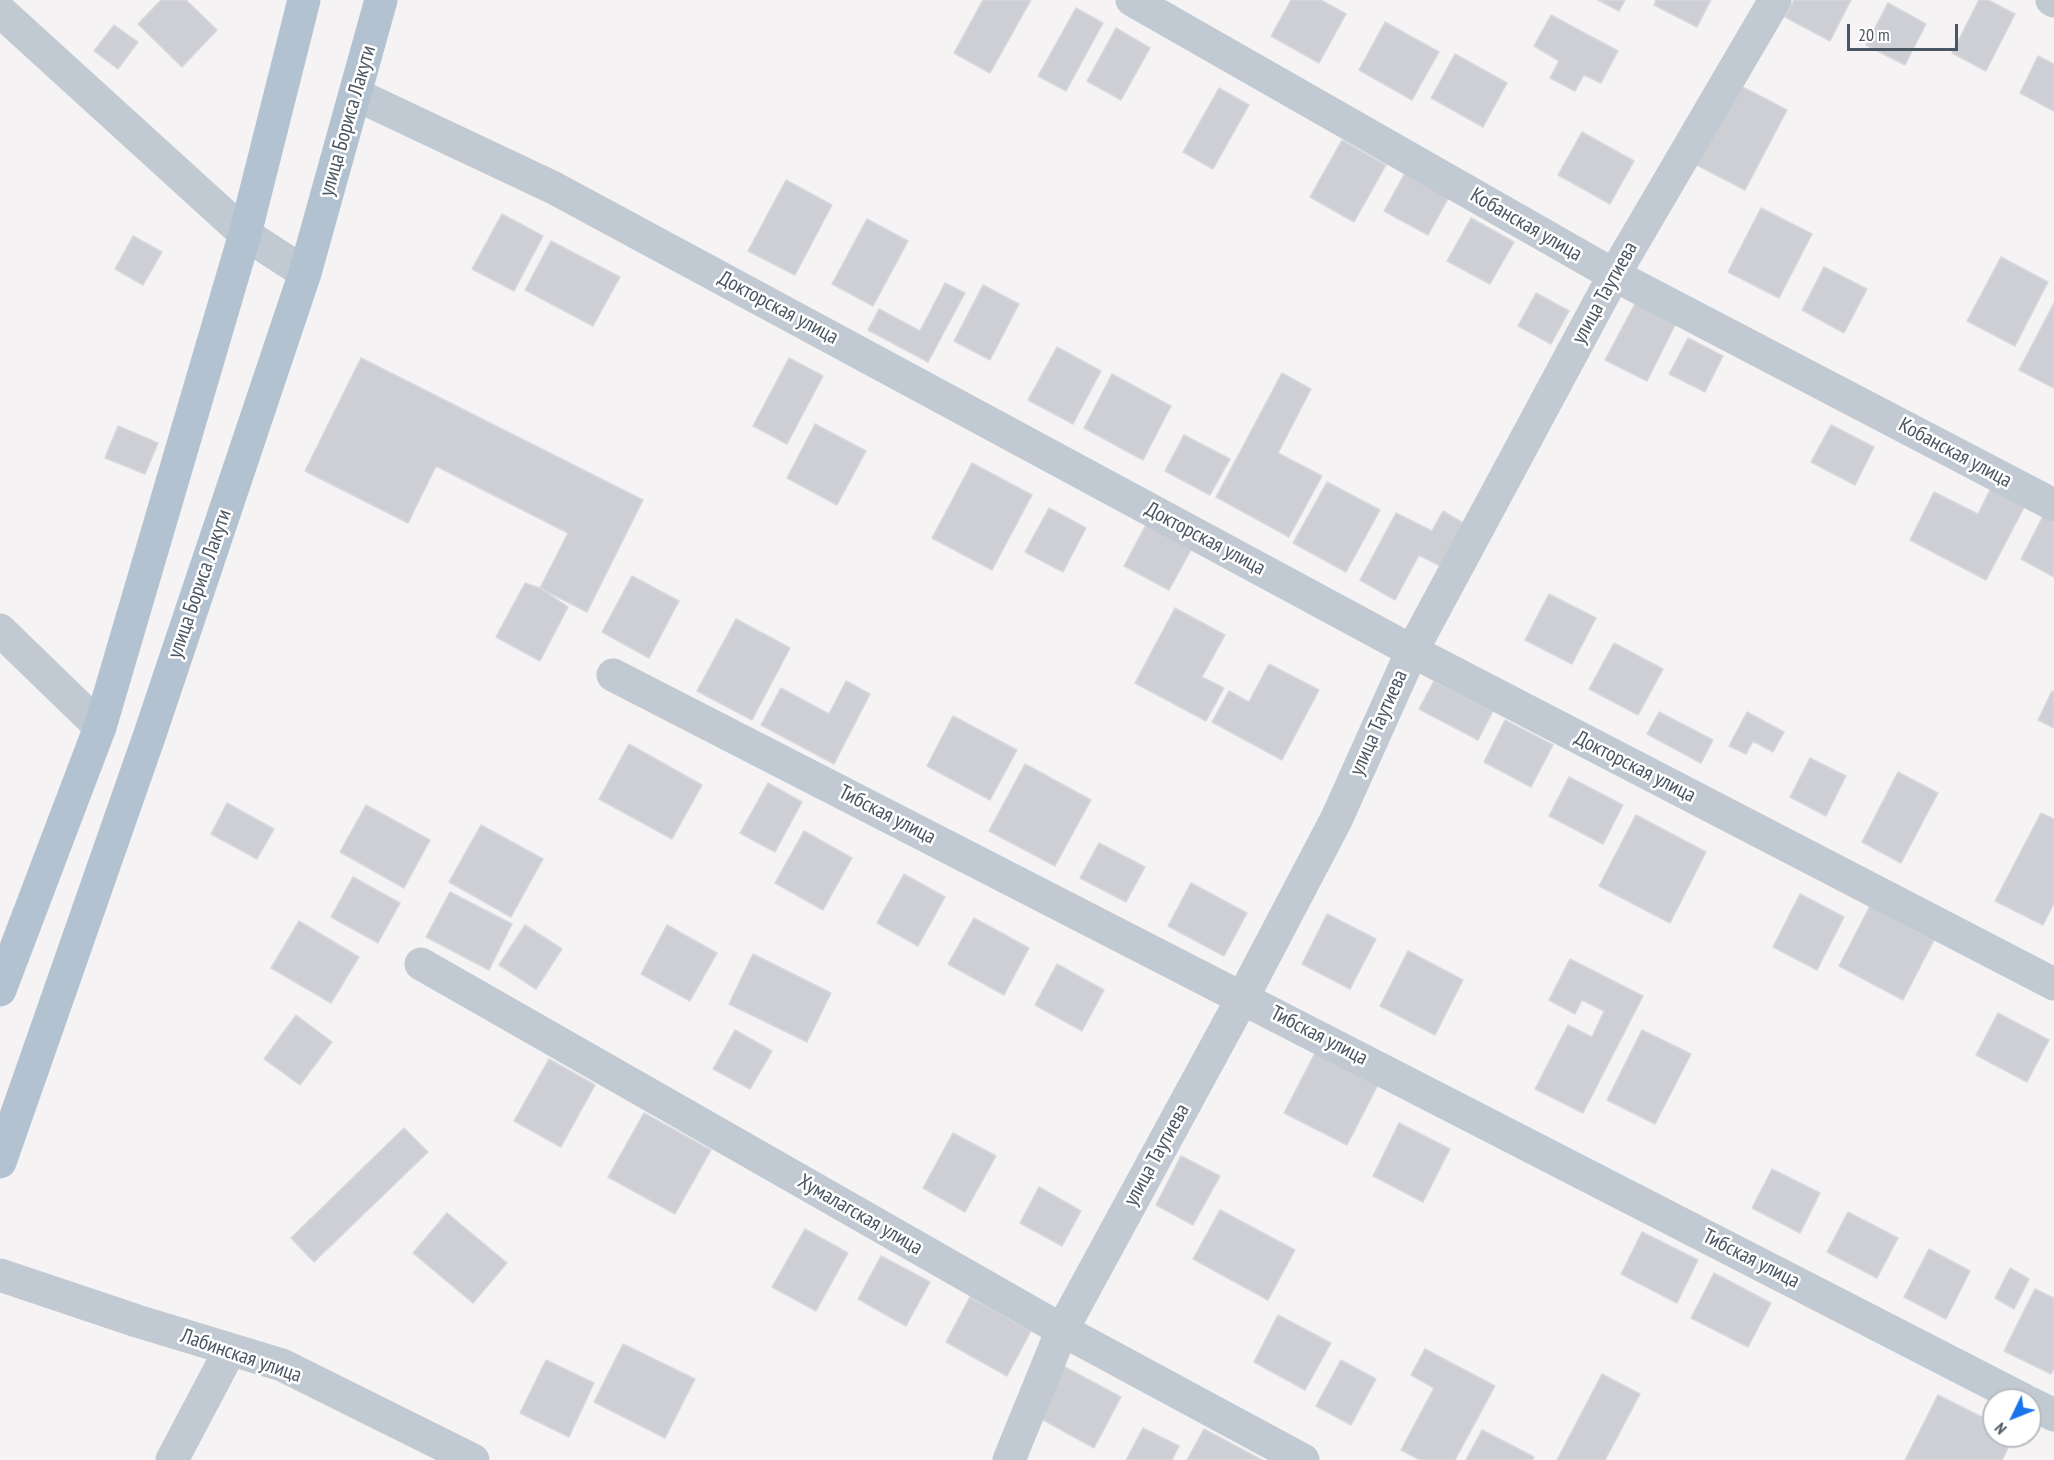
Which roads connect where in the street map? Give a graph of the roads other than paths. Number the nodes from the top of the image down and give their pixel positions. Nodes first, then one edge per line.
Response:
1 (303, 0) edge
2 (381, 0) edge
3 (1132, 0) edge
4 (1775, 0) edge
5 (0, 11) edge
6 (357, 95) junction
7 (245, 234) junction
8 (305, 273) junction
9 (1614, 275) junction
10 (2054, 505) edge
11 (0, 630) edge
12 (1412, 651) junction
13 (613, 675) dead end
14 (100, 727) junction
15 (421, 964) dead end
16 (2054, 984) edge
17 (0, 990) edge
18 (1243, 997) junction
19 (0, 1162) edge
20 (0, 1275) edge
21 (1062, 1330) junction
22 (230, 1350) junction
23 (2001, 1388) edge
24 (172, 1460) edge
25 (473, 1460) edge
26 (1010, 1460) edge
27 (1303, 1460) edge

1 - 7 main road
2 - 6 main road, улица Бориса Лакути
3 - 9 street, Кобанская улица
4 - 9 street, улица Таутиева
5 - 7 street
6 - 8 main road, улица Бориса Лакути
6 - 12 street, Докторская улица
7 - 8 street
7 - 14 main road
8 - 19 main road, улица Бориса Лакути
9 - 10 street, Кобанская улица
9 - 12 street, улица Таутиева
11 - 14 street
12 - 16 street, Докторская улица
12 - 18 street, улица Таутиева
13 - 18 street, Тибская улица
14 - 17 main road
15 - 21 street, Хумалагская улица
18 - 21 street, улица Таутиева
18 - 23 street, Тибская улица
20 - 22 street, Лабинская улица
21 - 26 street, улица Таутиева
21 - 27 street, Хумалагская улица
22 - 24 street
22 - 25 street, Лабинская улица

